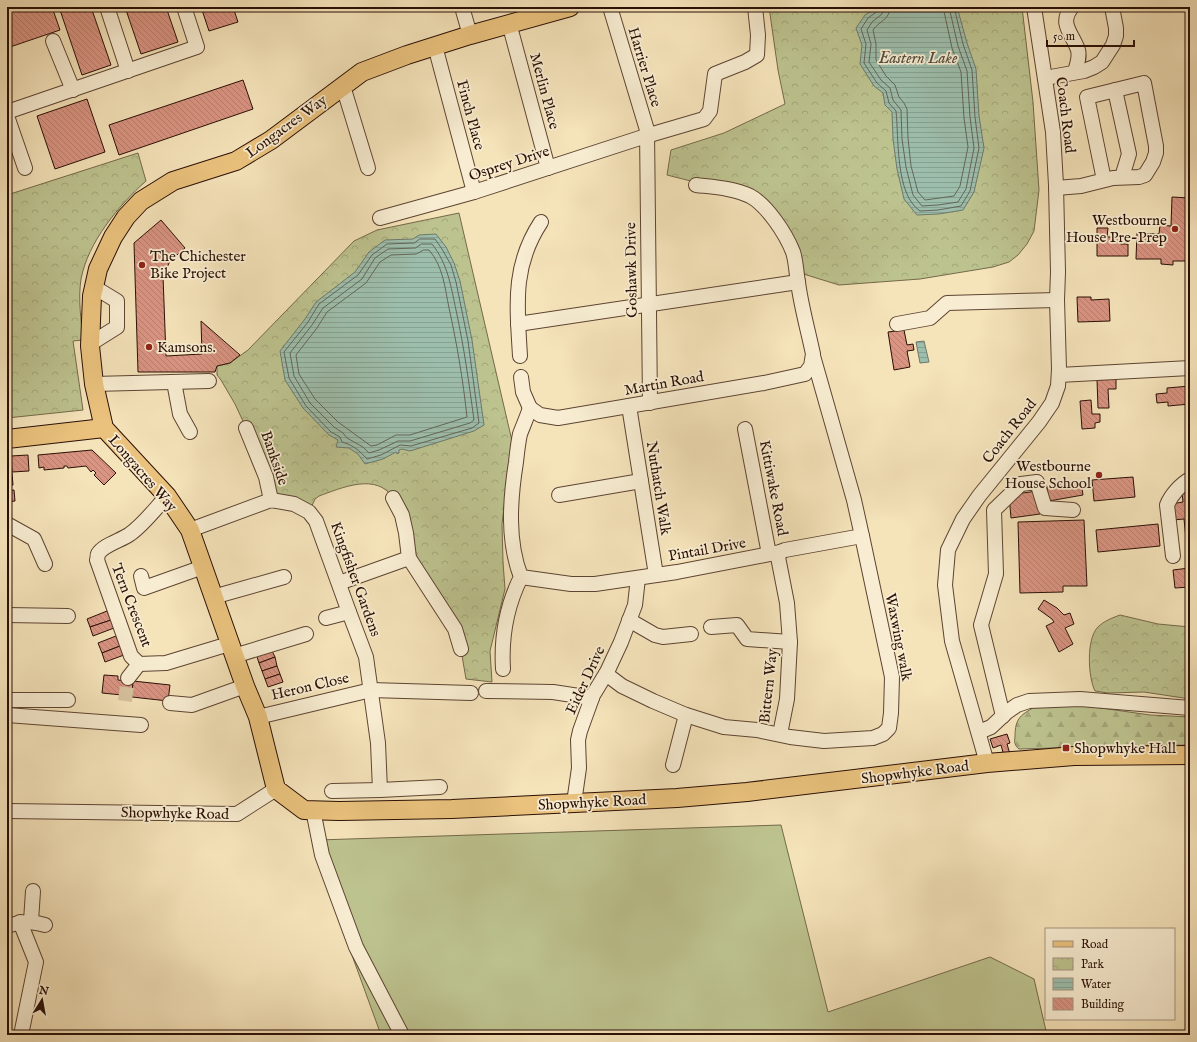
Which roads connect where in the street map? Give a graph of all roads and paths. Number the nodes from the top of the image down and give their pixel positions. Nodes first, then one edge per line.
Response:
1 (107, 7) edge
2 (184, 7) edge
3 (462, 7) edge
4 (570, 7) edge
5 (610, 7) edge
6 (755, 7) edge
7 (1034, 7) edge
8 (1072, 7) edge
9 (1112, 7) edge
10 (509, 23) junction
11 (470, 35) junction
12 (53, 41) dead end
13 (435, 46) junction
14 (128, 71) junction
15 (1076, 72) junction
16 (1045, 78) junction
17 (343, 86) junction
18 (73, 90) junction
19 (1115, 90) junction
20 (7, 112) edge
21 (7, 116) edge
22 (646, 136) junction
23 (25, 168) dead end
24 (368, 168) dead end
25 (548, 168) junction
26 (1122, 177) junction
27 (1104, 180) junction
28 (696, 185) dead end
29 (1056, 188) junction
30 (474, 192) junction
31 (380, 218) dead end
32 (541, 222) dead end
33 (798, 282) junction
34 (94, 286) junction
35 (1057, 300) junction
36 (648, 305) junction
37 (518, 324) junction
38 (897, 324) dead end
39 (90, 344) junction
40 (520, 356) dead end
41 (813, 356) junction
42 (1190, 368) edge
43 (1059, 375) junction
44 (521, 377) dead end
45 (209, 381) dead end
46 (174, 382) junction
47 (94, 384) junction
48 (650, 403) junction
49 (629, 406) junction
50 (530, 408) junction
51 (104, 428) junction
52 (246, 428) dead end
53 (745, 429) dead end
54 (190, 432) dead end
55 (7, 439) edge
56 (1190, 479) edge
57 (641, 481) junction
58 (559, 494) dead end
59 (167, 496) junction
60 (393, 498) dead end
61 (271, 500) junction
62 (1073, 510) dead end
63 (7, 524) edge
64 (190, 530) junction
65 (862, 536) junction
66 (774, 553) junction
67 (1173, 556) dead end
68 (409, 558) junction
69 (45, 564) dead end
70 (203, 567) junction
71 (656, 575) junction
72 (141, 576) dead end
73 (284, 577) dead end
74 (521, 578) junction
75 (638, 578) junction
76 (339, 583) junction
77 (213, 597) junction
78 (349, 612) junction
79 (7, 615) edge
80 (68, 616) dead end
81 (326, 618) dead end
82 (629, 620) junction
83 (711, 627) dead end
84 (306, 634) dead end
85 (691, 634) dead end
86 (790, 642) junction
87 (231, 650) junction
88 (461, 650) dead end
89 (139, 664) junction
90 (502, 669) dead end
91 (606, 674) junction
92 (128, 678) tunnel mouth
93 (245, 686) junction
94 (371, 690) junction
95 (486, 690) dead end
96 (471, 693) dead end
97 (592, 698) junction
98 (7, 700) edge
99 (68, 700) dead end
100 (170, 703) dead end
101 (1190, 708) edge
102 (7, 715) edge
103 (686, 715) junction
104 (1003, 716) junction
105 (258, 717) junction
106 (140, 726) dead end
107 (978, 732) junction
108 (780, 734) junction
109 (1190, 755) edge
110 (987, 763) junction
111 (673, 765) dead end
112 (440, 787) dead end
113 (276, 789) junction
114 (380, 790) junction
115 (332, 791) dead end
116 (574, 803) junction
117 (313, 810) junction
118 (7, 811) edge
119 (33, 891) dead end
120 (19, 923) edge
121 (45, 925) dead end
122 (21, 1035) edge
123 (402, 1035) edge

1 - 14 street
2 - 14 street
3 - 11 street
4 - 10 main road, Longacres Way
5 - 22 street, Harrier Place
6 - 22 street, Osprey Drive
7 - 16 street, Coach Road
8 - 15 street
9 - 15 street
10 - 11 main road, Longacres Way
10 - 25 street, Merlin Place
11 - 13 main road, Longacres Way
12 - 18 street
13 - 17 main road, Longacres Way
13 - 30 street, Finch Place
14 - 18 street
15 - 16 street
16 - 29 street, Coach Road
17 - 24 street
17 - 34 main road, Longacres Way
18 - 20 street
19 - 26 street
19 - 26 street
19 - 27 street
21 - 23 street
22 - 25 street, Osprey Drive
22 - 36 street, Goshawk Drive
25 - 30 street, Osprey Drive
26 - 27 street
27 - 29 street
28 - 33 street
29 - 35 street, Coach Road
30 - 31 street, Osprey Drive
32 - 37 street
33 - 36 street
33 - 41 street
34 - 39 main road, Longacres Way
34 - 39 street
35 - 38 street
35 - 43 street, Coach Road
36 - 37 street
36 - 48 street, Goshawk Drive
37 - 40 street
39 - 47 main road, Longacres Way
41 - 48 street, Martin Road
41 - 65 street
42 - 43 street
43 - 107 street, Coach Road
44 - 50 street
45 - 46 street
46 - 47 street
46 - 54 street
47 - 51 main road, Longacres Way
48 - 49 street, Martin Road
49 - 50 street, Martin Road
49 - 57 street, Nuthatch Walk
50 - 74 street
51 - 55 main road
51 - 59 main road, Longacres Way
52 - 61 street, Bankside
53 - 66 street, Kittiwake Road
56 - 67 street
57 - 58 street
57 - 71 street, Nuthatch Walk
59 - 64 main road, Longacres Way
59 - 89 street, Tern Crescent
60 - 68 street
61 - 64 street
61 - 76 street, Kingfisher Gardens
62 - 104 street
63 - 69 street
64 - 70 main road, Longacres Way
65 - 66 street, Pintail Drive
65 - 108 street, Waxwing walk
66 - 71 street, Pintail Drive
66 - 86 street, Bittern Way
68 - 76 street
68 - 88 street
70 - 72 street
70 - 77 main road, Longacres Way
71 - 75 street, Pintail Drive
73 - 77 street
74 - 75 street, Pintail Drive
74 - 90 street
75 - 82 street, Eider Drive
76 - 78 street, Kingfisher Gardens
77 - 87 main road, Longacres Way
78 - 81 street
78 - 94 street, Kingfisher Gardens
79 - 80 street
82 - 85 street
82 - 91 street, Eider Drive
83 - 86 street
84 - 87 street, Tern Crescent
86 - 108 street, Bittern Way
87 - 89 street, Tern Crescent
87 - 93 main road, Longacres Way
89 - 92 street
91 - 97 street, Eider Drive
91 - 103 street, Bittern Way
93 - 100 street
93 - 105 main road, Longacres Way
94 - 96 street, Heron Close
94 - 105 street, Heron Close
94 - 114 street, Heron Close
95 - 97 street
97 - 116 street, Eider Drive
98 - 99 street
101 - 104 street
102 - 106 street
103 - 108 street, Bittern Way
103 - 111 street
104 - 107 street
105 - 113 main road, Longacres Way
107 - 110 street, Coach Road
109 - 110 main road, Shopwhyke Road
110 - 116 main road, Shopwhyke Road
112 - 114 street
113 - 117 main road, Shopwhyke Road
113 - 118 street, Shopwhyke Road
114 - 115 street
116 - 117 main road, Shopwhyke Road
117 - 123 street
119 - 120 street
120 - 121 street
120 - 122 street

